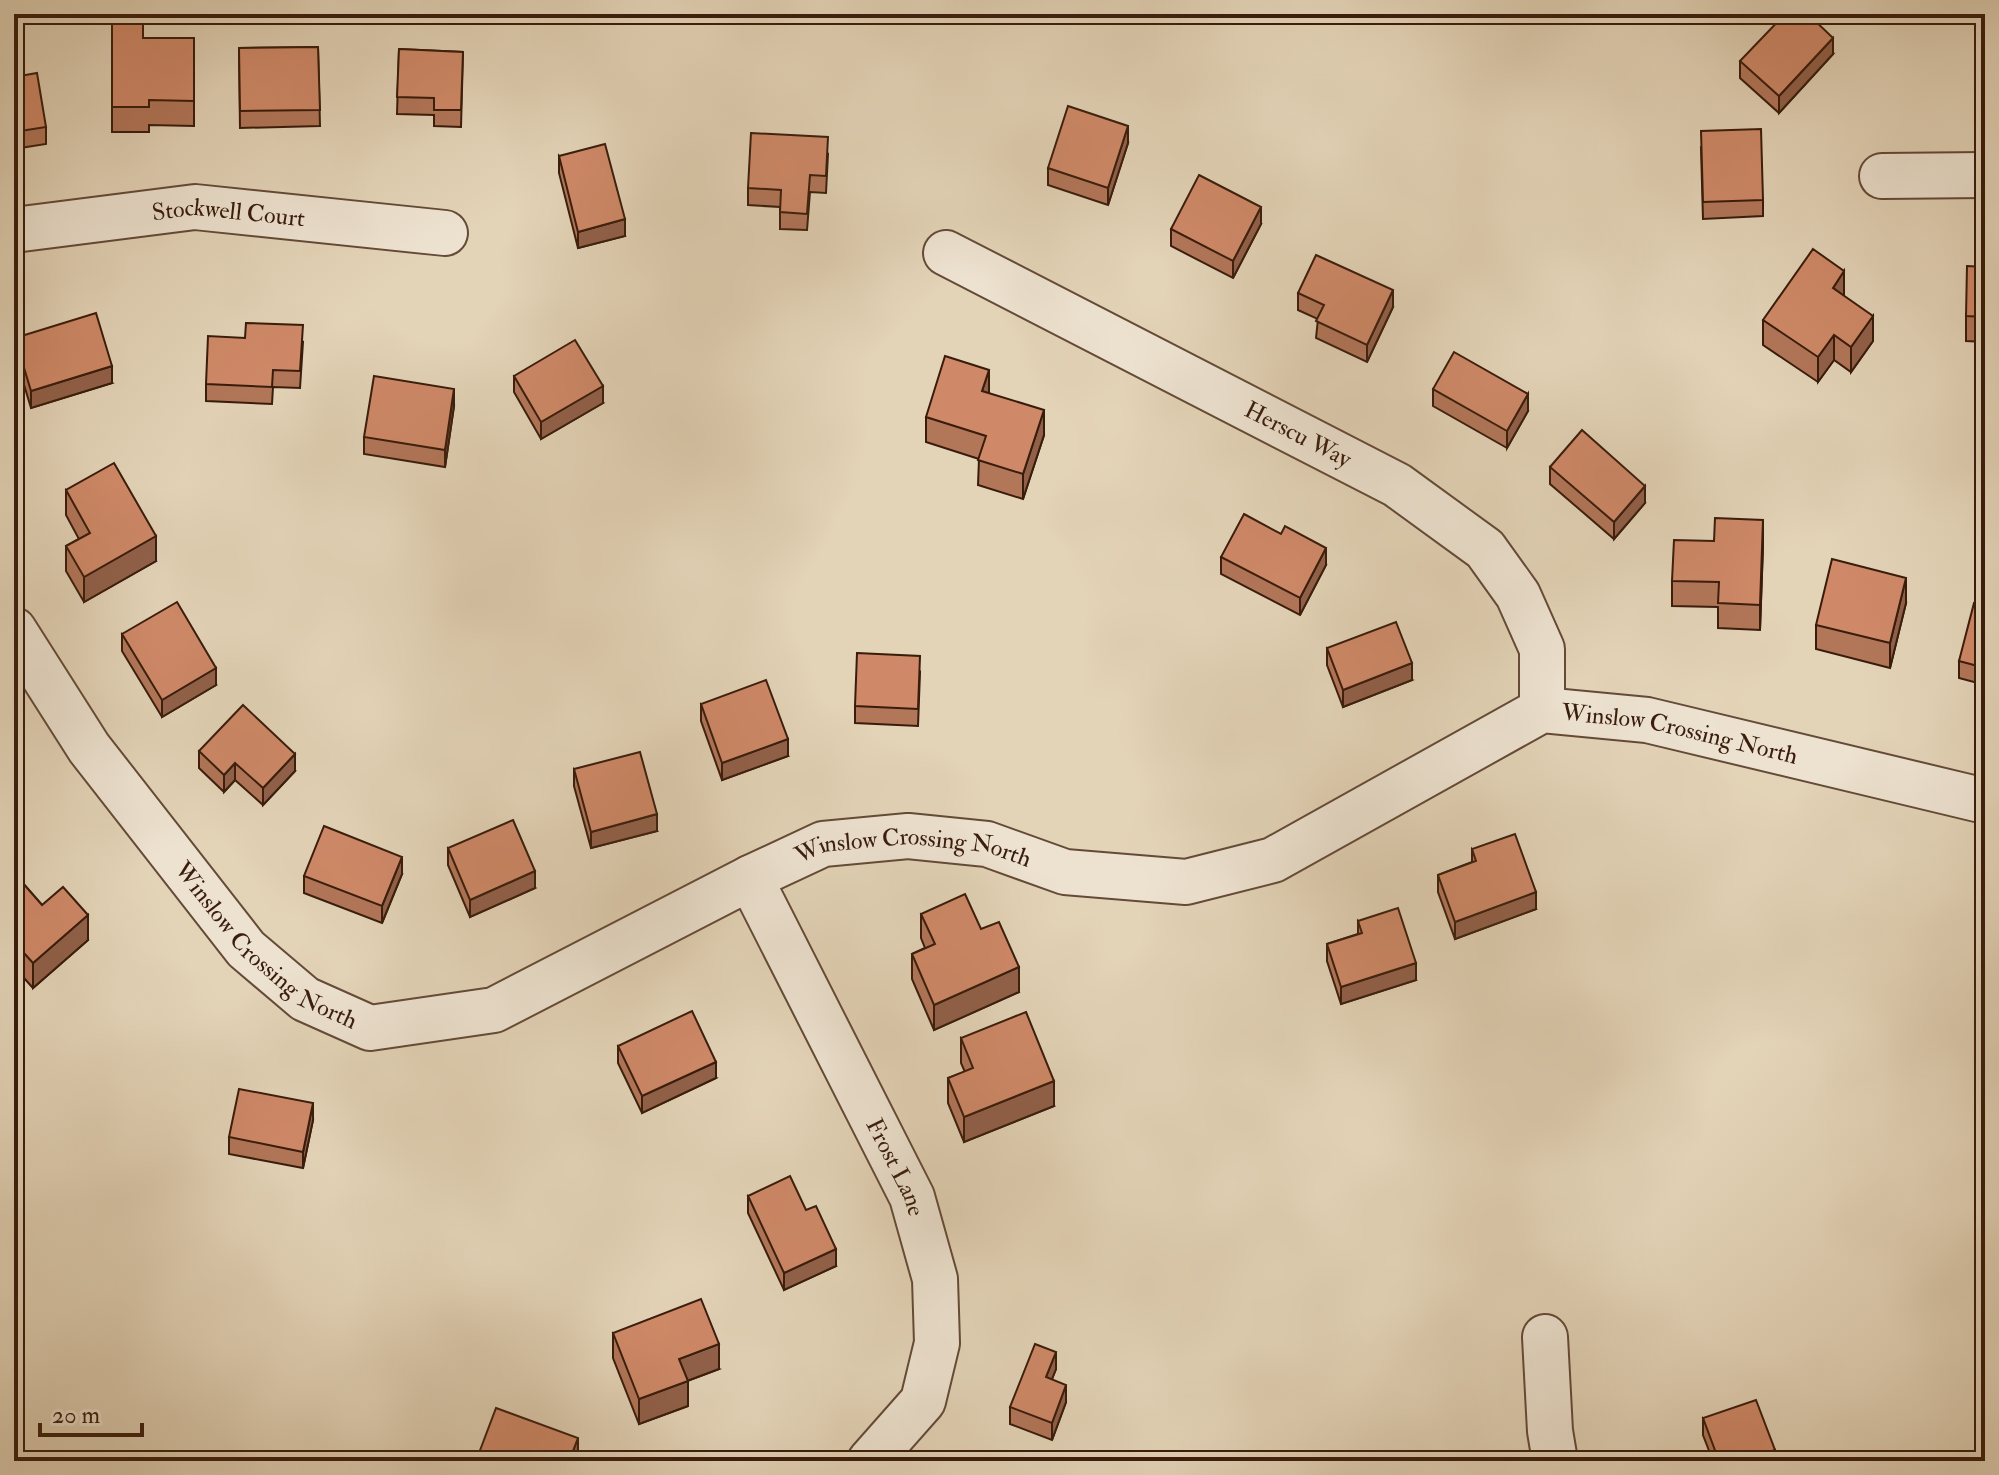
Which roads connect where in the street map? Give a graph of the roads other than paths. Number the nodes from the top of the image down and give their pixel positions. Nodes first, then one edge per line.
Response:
1 (1985, 175) edge
2 (1882, 176) dead end
3 (14, 230) edge
4 (445, 233) dead end
5 (946, 253) dead end
6 (14, 630) edge
7 (1542, 710) junction
8 (1985, 801) edge
9 (750, 878) junction
10 (1545, 1337) dead end
11 (870, 1461) edge
12 (1555, 1461) edge

1 - 2 street
3 - 4 street, Stockwell Court
5 - 7 street, Herscu Way
6 - 9 street, Winslow Crossing North
7 - 8 street, Winslow Crossing North
7 - 9 street, Winslow Crossing North
9 - 11 street, Frost Lane
10 - 12 street

